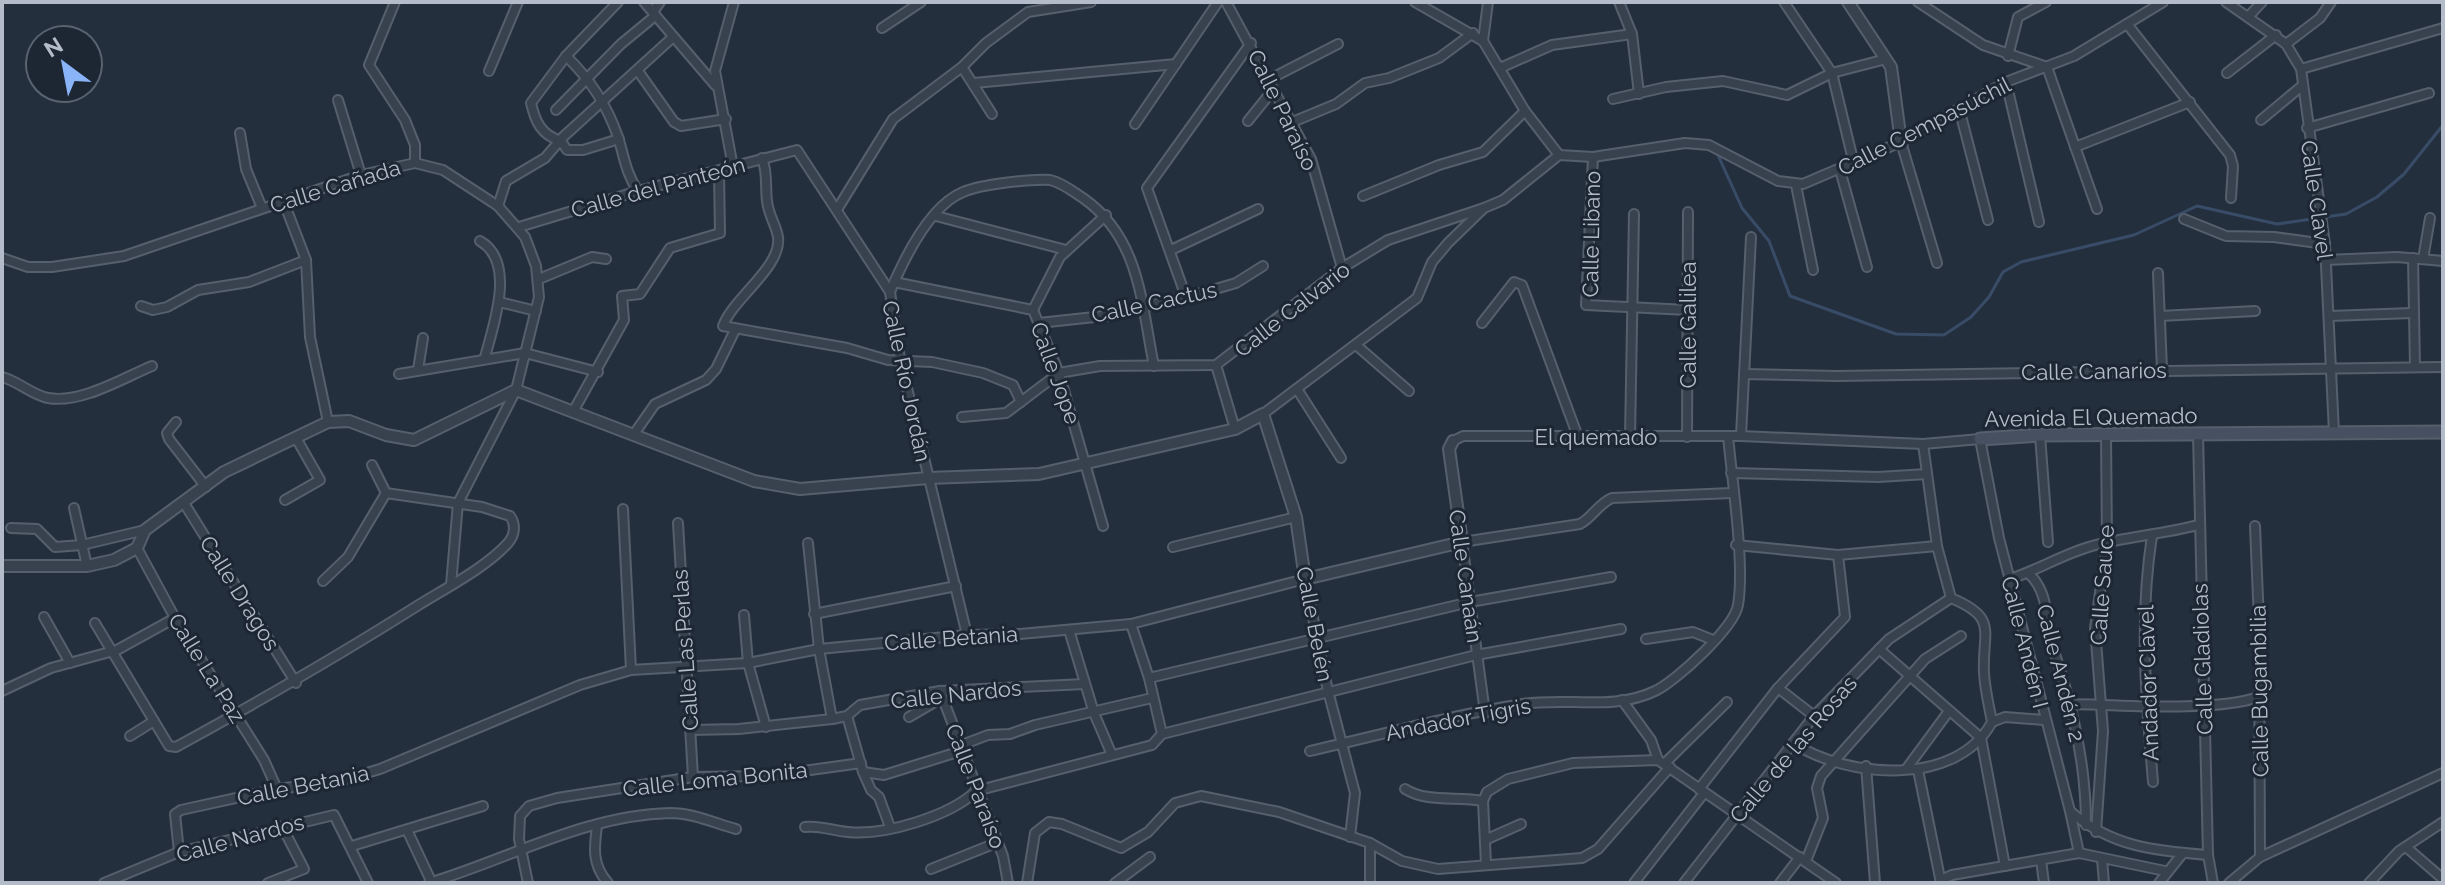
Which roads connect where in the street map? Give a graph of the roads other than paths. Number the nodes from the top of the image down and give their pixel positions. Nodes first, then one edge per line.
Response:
1 (395, 2) edge
2 (518, 2) edge
3 (618, 2) edge
4 (644, 2) edge
5 (660, 2) edge
6 (734, 2) edge
7 (921, 2) edge
8 (1091, 2) edge
9 (1218, 2) edge
10 (1226, 2) edge
11 (1415, 2) edge
12 (1619, 2) edge
13 (1784, 2) edge
14 (1848, 2) edge
15 (1918, 2) edge
16 (2046, 2) edge
17 (2163, 2) edge
18 (2226, 2) edge
19 (2262, 2) edge
20 (2331, 2) edge
21 (1020, 3) edge
22 (1070, 3) edge
23 (1491, 3) edge
24 (1028, 12) junction
25 (654, 14) junction
26 (2248, 17) junction
27 (2127, 24) junction
28 (882, 28) dead end
29 (2443, 28) edge
30 (1473, 33) junction
31 (1632, 34) junction
32 (2276, 35) junction
33 (672, 38) junction
34 (1483, 41) junction
35 (1251, 43) junction
36 (1338, 44) dead end
37 (2286, 44) junction
38 (566, 56) junction
39 (2008, 56) junction
40 (1886, 59) junction
41 (1176, 64) junction
42 (962, 67) junction
43 (2047, 67) junction
44 (1500, 68) junction
45 (2301, 69) junction
46 (489, 71) dead end
47 (638, 71) junction
48 (1832, 73) junction
49 (2227, 73) dead end
50 (588, 78) junction
51 (1268, 80) junction
52 (2006, 82) junction
53 (974, 83) junction
54 (2303, 85) junction
55 (716, 86) junction
56 (1272, 91) junction
57 (2429, 93) dead end
58 (1639, 94) junction
59 (1613, 99) dead end
60 (338, 100) dead end
61 (2190, 102) junction
62 (603, 103) junction
63 (1959, 108) junction
64 (556, 110) dead end
65 (1525, 111) junction
66 (992, 114) dead end
67 (726, 119) junction
68 (2261, 120) dead end
69 (1248, 121) dead end
70 (1290, 123) junction
71 (1135, 124) dead end
72 (2307, 128) junction
73 (240, 133) dead end
74 (619, 139) junction
75 (561, 141) junction
76 (1901, 142) junction
77 (2075, 147) junction
78 (797, 150) joint
79 (1559, 155) junction
80 (1593, 157) junction
81 (762, 158) junction
82 (415, 163) junction
83 (1854, 164) junction
84 (733, 167) junction
85 (1840, 170) junction
86 (719, 172) junction
87 (361, 175) junction
88 (1796, 185) junction
89 (638, 191) junction
90 (1363, 196) dead end
91 (2231, 198) dead end
92 (283, 200) junction
93 (498, 206) junction
94 (262, 208) junction
95 (838, 208) junction
96 (1484, 208) junction
97 (1258, 209) dead end
98 (2097, 209) dead end
99 (1688, 212) dead end
100 (1634, 214) dead end
101 (1106, 215) junction
102 (936, 216) junction
103 (2430, 218) dead end
104 (2184, 219) dead end
105 (1988, 220) dead end
106 (2039, 222) dead end
107 (519, 227) junction
108 (1751, 237) dead end
109 (480, 241) dead end
110 (2325, 244) junction
111 (1066, 250) junction
112 (1171, 250) junction
113 (2, 258) edge
114 (606, 259) dead end
115 (2418, 259) junction
116 (306, 260) junction
117 (2326, 260) junction
118 (2443, 261) edge
119 (1937, 263) dead end
120 (1263, 266) dead end
121 (1867, 267) dead end
122 (1342, 268) junction
123 (1813, 270) dead end
124 (2158, 273) dead end
125 (539, 279) junction
126 (894, 282) junction
127 (890, 292) junction
128 (1186, 297) junction
129 (499, 302) junction
130 (141, 306) dead end
131 (1142, 308) junction
132 (1633, 309) junction
133 (1033, 310) junction
134 (1688, 310) junction
135 (536, 311) junction
136 (2255, 311) dead end
137 (2412, 313) junction
138 (2160, 316) junction
139 (2330, 316) junction
140 (1039, 323) junction
141 (1482, 323) dead end
142 (735, 330) junction
143 (423, 338) dead end
144 (1356, 345) junction
145 (525, 353) junction
146 (485, 357) junction
147 (900, 359) junction
148 (1216, 365) junction
149 (152, 366) dead end
150 (1154, 366) junction
151 (2415, 367) junction
152 (2443, 367) edge
153 (2333, 368) junction
154 (418, 370) junction
155 (2162, 370) junction
156 (598, 372) junction
157 (1059, 373) junction
158 (399, 374) dead end
159 (1744, 374) junction
160 (2, 377) edge
161 (1297, 389) junction
162 (516, 390) junction
163 (1409, 391) dead end
164 (1021, 402) junction
165 (574, 410) junction
166 (1263, 414) junction
167 (962, 417) dead end
168 (176, 422) dead end
169 (328, 422) junction
170 (1235, 429) junction
171 (2443, 432) edge
172 (2334, 433) junction
173 (634, 434) junction
174 (2106, 434) junction
175 (2198, 434) junction
176 (2040, 435) junction
177 (1728, 436) junction
178 (1741, 436) junction
179 (1578, 437) junction
180 (1630, 437) junction
181 (1687, 437) junction
182 (296, 438) junction
183 (1980, 439) junction
184 (1453, 441) joint
185 (1923, 444) junction
186 (1341, 458) dead end
187 (1087, 462) junction
188 (372, 465) dead end
189 (1731, 473) junction
190 (1927, 474) junction
191 (928, 478) junction
192 (206, 487) junction
193 (386, 493) junction
194 (1732, 493) junction
195 (285, 500) dead end
196 (184, 503) junction
197 (458, 503) junction
198 (74, 508) dead end
199 (623, 509) dead end
200 (1296, 517) junction
201 (678, 523) dead end
202 (2198, 525) junction
203 (1103, 526) dead end
204 (2255, 526) dead end
205 (11, 528) dead end
206 (145, 530) junction
207 (2152, 536) junction
208 (1462, 542) junction
209 (2048, 542) dead end
210 (808, 543) dead end
211 (2107, 543) junction
212 (82, 545) junction
213 (1736, 545) junction
214 (1937, 546) junction
215 (1173, 547) dead end
216 (137, 548) junction
217 (1838, 555) junction
218 (2, 566) edge
219 (87, 566) junction
220 (2028, 573) junction
221 (1611, 577) dead end
222 (1305, 579) junction
223 (2010, 579) junction
224 (323, 581) dead end
225 (451, 585) junction
226 (956, 586) junction
227 (1951, 598) junction
228 (1470, 602) junction
229 (814, 614) junction
230 (744, 615) dead end
231 (44, 617) dead end
232 (175, 618) junction
233 (95, 623) dead end
234 (1131, 624) junction
235 (1621, 629) dead end
236 (1069, 630) junction
237 (967, 635) junction
238 (1319, 636) junction
239 (1961, 636) dead end
240 (1646, 639) dead end
241 (1713, 640) junction
242 (819, 649) junction
243 (1879, 649) junction
244 (112, 652) junction
245 (1476, 655) junction
246 (70, 663) junction
247 (748, 663) junction
248 (688, 664) junction
249 (631, 670) junction
250 (1149, 678) junction
251 (1911, 679) junction
252 (296, 683) junction
253 (1085, 684) junction
254 (1778, 688) junction
255 (2, 691) edge
256 (940, 691) junction
257 (1328, 691) junction
258 (2259, 697) junction
259 (1152, 698) junction
260 (1622, 700) junction
261 (1727, 702) dead end
262 (2204, 703) junction
263 (2072, 704) junction
264 (2102, 704) junction
265 (2147, 706) junction
266 (1949, 711) junction
267 (1094, 713) junction
268 (1485, 713) junction
269 (237, 714) junction
270 (847, 716) junction
271 (1814, 716) junction
272 (909, 717) dead end
273 (832, 719) junction
274 (2044, 720) junction
275 (154, 721) junction
276 (1992, 722) junction
277 (766, 727) junction
278 (690, 730) junction
279 (130, 736) dead end
280 (1160, 738) junction
281 (1981, 738) junction
282 (1793, 743) junction
283 (1343, 744) junction
284 (960, 748) junction
285 (1310, 751) dead end
286 (1112, 755) junction
287 (1833, 762) junction
288 (1664, 764) junction
289 (1866, 766) junction
290 (862, 768) junction
291 (1907, 768) junction
292 (1918, 770) junction
293 (2443, 773) edge
294 (693, 777) junction
295 (2153, 782) dead end
296 (277, 789) junction
297 (1405, 789) dead end
298 (976, 791) junction
299 (1702, 791) junction
300 (1483, 801) junction
301 (483, 806) dead end
302 (2070, 811) junction
303 (1736, 817) junction
304 (2443, 822) edge
305 (1521, 824) dead end
306 (2086, 825) junction
307 (278, 826) junction
308 (597, 826) junction
309 (805, 827) dead end
310 (890, 827) junction
311 (736, 829) dead end
312 (407, 830) junction
313 (2096, 832) junction
314 (1350, 837) junction
315 (1485, 840) junction
316 (996, 843) junction
317 (1370, 843) junction
318 (352, 846) junction
319 (2406, 847) junction
320 (521, 848) junction
321 (179, 852) junction
322 (2079, 853) junction
323 (2183, 853) junction
324 (2208, 855) junction
325 (1150, 857) dead end
326 (2260, 857) junction
327 (1803, 859) junction
328 (2102, 859) junction
329 (2041, 860) junction
330 (1486, 864) junction
331 (2005, 866) junction
332 (931, 869) dead end
333 (1987, 871) junction
334 (2165, 871) junction
335 (2437, 879) edge
336 (1831, 882) edge
337 (1941, 882) edge
338 (104, 883) edge
339 (268, 883) edge
340 (368, 883) edge
341 (431, 883) edge
342 (528, 883) edge
343 (608, 883) edge
344 (1008, 883) edge
345 (1027, 883) edge
346 (1115, 883) edge
347 (1370, 883) edge
348 (1634, 883) edge
349 (1684, 883) edge
350 (1780, 883) edge
351 (1875, 883) edge
352 (1987, 883) edge
353 (2044, 883) edge
354 (2104, 883) edge
355 (2159, 883) edge
356 (2213, 883) edge
357 (2229, 883) edge
358 (2369, 883) edge

1 - 82 street
2 - 46 street
3 - 38 street
4 - 25 street
5 - 25 street
6 - 55 street
7 - 28 street
8 - 22 street
9 - 41 street
10 - 35 street, Calle Paraíso
11 - 30 street
12 - 31 street
13 - 48 street
14 - 40 street
15 - 39 street
16 - 39 street
17 - 27 street, Calle Cempasúchil
18 - 26 street, Calle Clavel
19 - 26 street
20 - 37 street
21 - 24 street
22 - 24 street
23 - 34 street
24 - 42 street
25 - 33 street
25 - 50 street
26 - 32 street, Calle Clavel
27 - 43 street, Calle Cempasúchil
27 - 61 street
29 - 45 street
30 - 34 street
30 - 70 street
31 - 44 street
31 - 58 street
32 - 37 street, Calle Clavel
32 - 49 street
33 - 47 street
33 - 55 street
34 - 44 street
35 - 51 street, Calle Paraíso
35 - 112 street
36 - 51 street
37 - 45 street, Calle Clavel
38 - 50 street
38 - 75 street
39 - 43 street
40 - 48 street
40 - 76 street
41 - 53 street
41 - 71 street
42 - 53 street
42 - 95 street
43 - 52 street, Calle Cempasúchil
43 - 77 street
44 - 65 street
45 - 54 street, Calle Clavel
47 - 62 street
47 - 67 street
48 - 58 street
48 - 83 street
50 - 62 street
50 - 64 street
51 - 56 street, Calle Paraíso
52 - 63 street, Calle Cempasúchil
52 - 106 street
53 - 66 street
54 - 68 street
54 - 72 street, Calle Clavel
55 - 67 street
56 - 69 street
56 - 70 street, Calle Paraíso
57 - 72 street
58 - 59 street
60 - 87 street
61 - 77 street
61 - 91 street
62 - 74 street
62 - 75 street
63 - 76 street, Calle Cempasúchil
63 - 105 street
65 - 79 street
65 - 90 street
67 - 84 street
70 - 122 street, Calle Paraíso
72 - 110 street, Calle Clavel
73 - 94 street
74 - 75 street
74 - 89 street
75 - 93 street
76 - 83 street, Calle Cempasúchil
76 - 119 street
77 - 98 street
78 - 81 street, Calle del Panteón
78 - 95 street, Calle Río Jordán
79 - 80 street
79 - 96 street
80 - 88 street
80 - 132 street, Calle Libano
81 - 84 street, Calle del Panteón
81 - 142 street
82 - 87 street, Calle Cañada
82 - 93 street, Calle Cañada
83 - 85 street, Calle Cempasúchil
84 - 86 street, Calle del Panteón
85 - 88 street, Calle Cempasúchil
85 - 121 street
86 - 89 street, Calle del Panteón
86 - 156 street
87 - 92 street, Calle Cañada
88 - 123 street
89 - 107 street, Calle del Panteón
92 - 94 street, Calle Cañada
92 - 116 street
93 - 107 street, Calle Cañada
94 - 113 street, Calle Cañada
95 - 127 street, Calle Río Jordán
96 - 122 street, Calle Calvario
96 - 144 street
97 - 112 street
99 - 134 street, Calle Galilea
100 - 132 street
101 - 102 street
101 - 111 street
101 - 131 street
102 - 111 street
102 - 126 street
103 - 115 street
104 - 110 street
107 - 125 street, Calle Cañada
108 - 159 street
109 - 129 street
110 - 117 street, Calle Clavel
111 - 133 street
112 - 128 street
114 - 125 street
115 - 117 street
115 - 118 street
115 - 137 street
116 - 130 street
116 - 169 street
117 - 139 street, Calle Clavel
120 - 128 street, Calle Cactus
122 - 148 street, Calle Calvario
124 - 138 street
125 - 135 street, Calle Cañada
126 - 127 street
126 - 133 street, Calle Jope
127 - 147 street, Calle Río Jordán
128 - 131 street, Calle Cactus
129 - 135 street
129 - 146 street
131 - 140 street, Calle Cactus
131 - 150 street
132 - 134 street, Calle Libano
132 - 180 street
133 - 140 street, Calle Jope
134 - 181 street, Calle Galilea
135 - 145 street, Calle Cañada
136 - 138 street
137 - 139 street
137 - 151 street
138 - 155 street
139 - 153 street, Calle Clavel
140 - 157 street, Calle Jope
141 - 179 street
142 - 147 street
142 - 173 street
143 - 154 street
144 - 161 street
144 - 163 street
145 - 146 street
145 - 156 street
145 - 162 street, Calle Cañada
146 - 154 street
147 - 164 street
147 - 191 street, Calle Río Jordán
148 - 150 street, Calle Calvario
148 - 170 street
149 - 160 street
150 - 157 street, Calle Calvario
151 - 152 street, Calle Canarios
151 - 153 street, Calle Canarios
153 - 155 street, Calle Canarios
153 - 172 street, Calle Clavel
154 - 158 street
155 - 159 street, Calle Canarios
156 - 165 street
157 - 164 street, Calle Calvario
157 - 187 street, Calle Jope
159 - 178 street
161 - 166 street
161 - 186 street
162 - 165 street
162 - 169 street
162 - 197 street, Calle Cañada
164 - 167 street, Calle Calvario
165 - 173 street
166 - 170 street
166 - 200 street, Calle Belén
168 - 192 street
169 - 182 street
170 - 187 street
171 - 172 main road, Avenida El Quemado
172 - 175 main road, Avenida El Quemado
173 - 191 street
174 - 175 main road, Avenida El Quemado
174 - 176 main road, Avenida El Quemado
174 - 211 street, Calle Sauce
175 - 202 street, Calle Gladiolas
176 - 183 main road, Avenida El Quemado
176 - 209 street
177 - 178 street, El quemado
177 - 181 street, El quemado
177 - 189 street, Andador Tigris
178 - 185 street, Avenida El Quemado
179 - 180 street, El quemado
179 - 184 street, El quemado
180 - 181 street, El quemado
182 - 192 street
182 - 195 street
183 - 185 street, Avenida El Quemado
183 - 223 street, Calle Andén I
184 - 208 street, Calle Canaán
185 - 190 street
187 - 191 street
187 - 203 street, Calle Jope
188 - 193 street
189 - 190 street
189 - 194 street, Andador Tigris
190 - 214 street
191 - 226 street, Calle Río Jordán
192 - 196 street
193 - 197 street
193 - 224 street
194 - 208 street, Calle Betania
194 - 213 street, Andador Tigris
196 - 206 street
196 - 252 street, Calle Dragos
197 - 225 street, Calle Cañada
197 - 225 street
198 - 212 street
199 - 249 street
200 - 215 street
200 - 222 street, Calle Belén
201 - 248 street, Calle Las Perlas
202 - 207 street
202 - 262 street, Calle Gladiolas
204 - 258 street, Calle Bugambilia
205 - 212 street
206 - 212 street
206 - 216 street
207 - 211 street
207 - 265 street, Andador Clavel
208 - 222 street, Calle Betania
208 - 228 street, Calle Canaán
210 - 229 street
211 - 220 street
211 - 264 street, Calle Sauce
212 - 219 street
213 - 217 street
213 - 241 street, Andador Tigris
214 - 217 street
214 - 227 street
216 - 219 street
216 - 232 street, Calle La Paz
217 - 254 street
218 - 219 street
220 - 223 street
220 - 263 street, Calle Andén 2
221 - 228 street
222 - 234 street, Calle Betania
222 - 238 street, Calle Belén
223 - 274 street, Calle Andén I
225 - 252 street
226 - 229 street
226 - 237 street, Calle Río Jordán
227 - 243 street, Calle de las Rosas
227 - 276 street
228 - 238 street
228 - 245 street, Calle Canaán
229 - 242 street
230 - 247 street
231 - 246 street
232 - 244 street
232 - 269 street, Calle La Paz
233 - 244 street
234 - 236 street, Calle Betania
234 - 250 street
235 - 245 street
236 - 237 street, Calle Betania
236 - 253 street
237 - 242 street, Calle Betania
238 - 250 street
238 - 257 street, Calle Belén
239 - 251 street
240 - 241 street
241 - 260 street, Andador Tigris
242 - 247 street, Calle Betania
242 - 273 street
243 - 251 street
243 - 271 street, Calle de las Rosas
244 - 246 street
244 - 275 street
245 - 257 street
245 - 268 street, Calle Canaán
246 - 255 street
247 - 248 street, Calle Betania
247 - 277 street
248 - 249 street, Calle Betania
248 - 278 street, Calle Las Perlas
249 - 296 street, Calle Betania
250 - 259 street
251 - 266 street
251 - 287 street
252 - 269 street
253 - 256 street, Calle Nardos
253 - 267 street
254 - 271 street
254 - 299 street
256 - 270 street, Calle Nardos
256 - 272 street
256 - 284 street, Calle Paraíso
257 - 280 street
257 - 283 street, Calle Belén
258 - 262 street
258 - 326 street, Calle Bugambilia
259 - 267 street, Calle Loma Bonita
259 - 280 street
260 - 268 street, Andador Tigris
260 - 288 street
261 - 288 street
262 - 265 street
262 - 324 street, Calle Gladiolas
263 - 264 street
263 - 306 street, Calle Andén 2
264 - 265 street
264 - 313 street, Calle Sauce
265 - 295 street, Andador Clavel
266 - 281 street
266 - 291 street
267 - 284 street, Calle Loma Bonita
267 - 286 street
268 - 283 street, Andador Tigris
269 - 275 street
269 - 296 street, Calle La Paz
270 - 273 street, Calle Nardos
270 - 290 street
271 - 282 street, Calle de las Rosas
273 - 277 street, Calle Nardos
274 - 276 street
274 - 302 street, Calle Andén I
275 - 279 street
276 - 281 street
277 - 278 street, Calle Nardos
278 - 294 street, Calle Las Perlas
280 - 286 street
281 - 292 street
281 - 331 street
282 - 287 street
282 - 303 street, Calle de las Rosas
283 - 285 street, Andador Tigris
283 - 314 street, Calle Belén
284 - 290 street, Calle Loma Bonita
284 - 298 street, Calle Paraíso
286 - 298 street
287 - 289 street
287 - 327 street
288 - 299 street
288 - 300 street
288 - 330 street
289 - 291 street
289 - 351 street
290 - 294 street, Calle Loma Bonita
290 - 310 street
291 - 292 street
292 - 337 street
293 - 326 street
294 - 320 street, Calle Loma Bonita
296 - 321 street, Calle Betania
297 - 300 street
298 - 310 street
298 - 316 street, Calle Paraíso
299 - 303 street
299 - 348 street
300 - 315 street
301 - 312 street
302 - 306 street
302 - 322 street, Calle Andén I
303 - 327 street
303 - 349 street, Calle de las Rosas
304 - 319 street
305 - 315 street
306 - 313 street
307 - 318 street, Calle Nardos
307 - 321 street, Calle Nardos
307 - 339 street
308 - 311 street
308 - 320 street
308 - 343 street
309 - 310 street
312 - 318 street
312 - 341 street
313 - 323 street
314 - 317 street
314 - 345 street
315 - 330 street
316 - 332 street
316 - 344 street, Calle Paraíso
317 - 330 street
317 - 347 street
318 - 340 street
319 - 335 street
319 - 358 street
320 - 341 street
320 - 342 street
321 - 338 street, Calle Nardos
322 - 328 street
322 - 329 street
323 - 324 street
323 - 334 street
324 - 356 street, Calle Gladiolas
325 - 346 street
326 - 357 street
327 - 336 street
327 - 350 street
328 - 334 street
328 - 354 street
329 - 331 street
329 - 353 street
331 - 333 street
333 - 337 street
333 - 352 street
334 - 355 street

